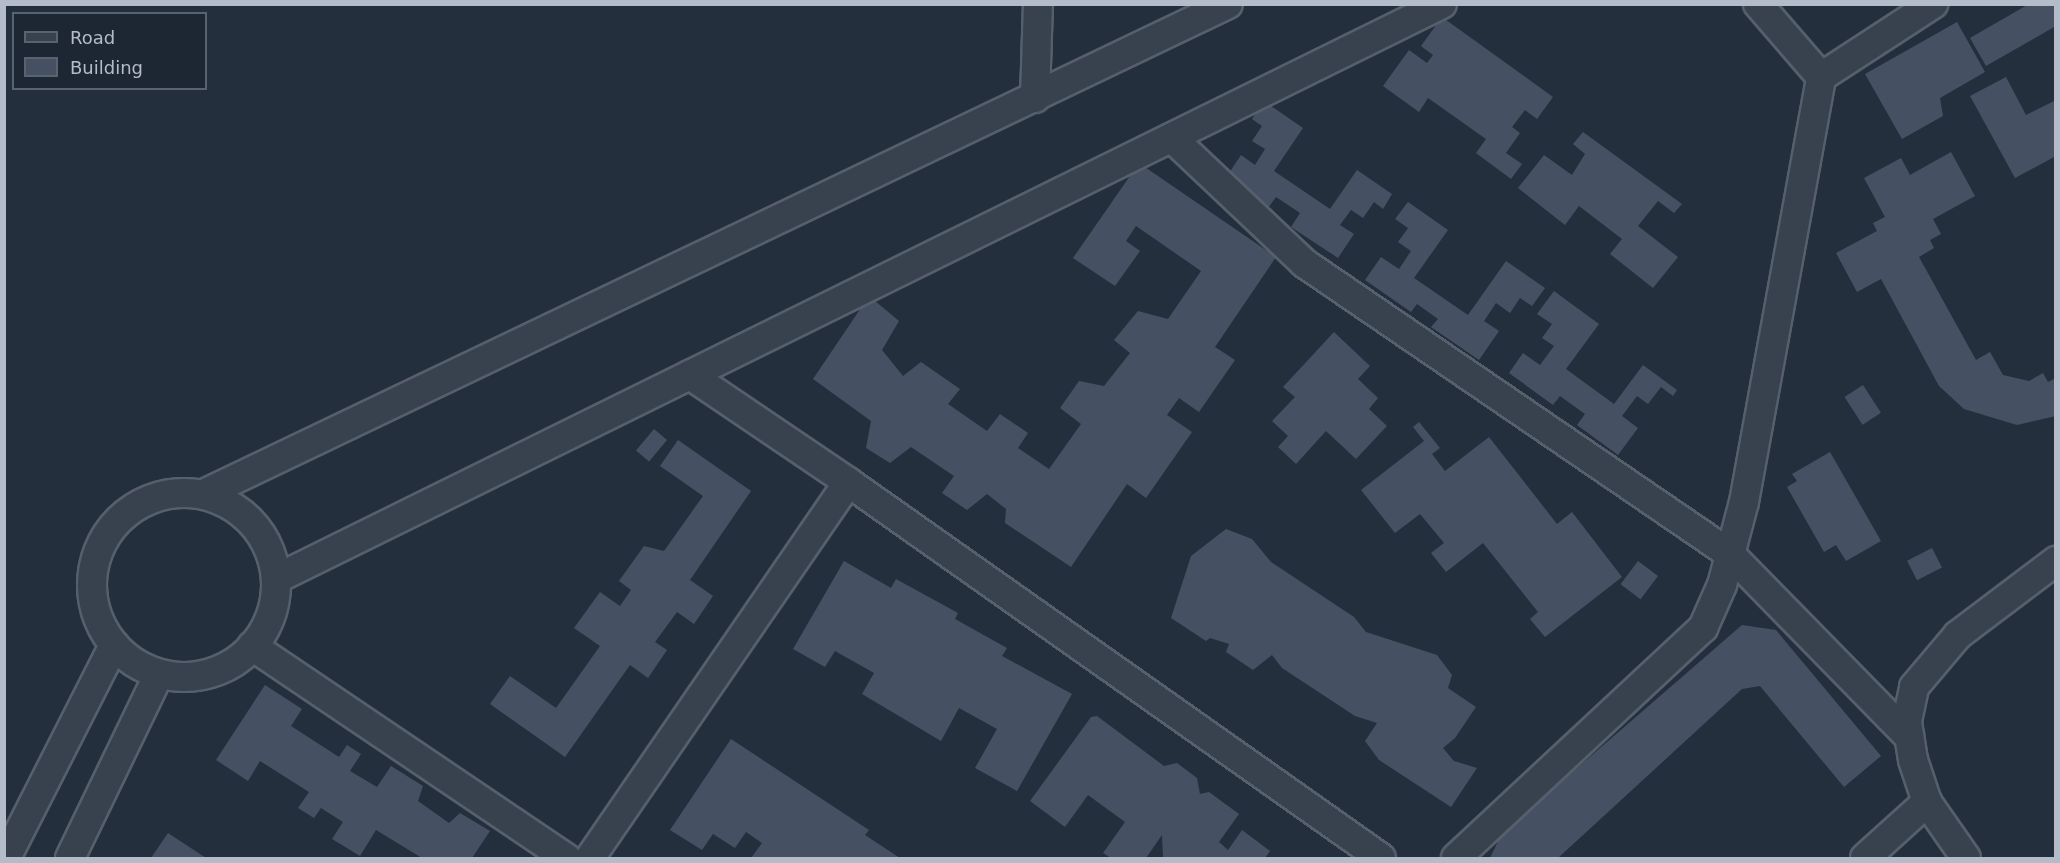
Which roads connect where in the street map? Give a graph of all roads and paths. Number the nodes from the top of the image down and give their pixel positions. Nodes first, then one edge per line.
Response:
1 (1038, 4) edge
2 (1228, 4) edge
3 (1442, 4) edge
4 (1758, 4) edge
5 (1933, 4) edge
6 (1821, 77) junction
7 (1035, 98) junction
8 (1172, 138) junction
9 (690, 375) junction
10 (848, 482) junction
11 (204, 494) junction
12 (1730, 554) junction
13 (2055, 561) edge
14 (276, 579) junction
15 (114, 645) junction
16 (252, 646) junction
17 (159, 674) junction
18 (1909, 737) junction
19 (1927, 802) junction
20 (6, 858) edge
21 (70, 858) edge
22 (566, 858) edge
23 (590, 858) edge
24 (1381, 858) edge
25 (1456, 858) edge
26 (1865, 858) edge
27 (1966, 858) edge

1 - 7 street
2 - 7 street
3 - 8 street
4 - 6 street
5 - 6 street
6 - 12 street
7 - 11 street
8 - 9 street
8 - 12 street
9 - 10 street
9 - 14 street
10 - 23 street
10 - 24 street
11 - 14 street
11 - 15 street
12 - 18 street
12 - 25 street
13 - 18 street
14 - 16 street
15 - 17 street
15 - 20 street
16 - 17 street
16 - 22 street
17 - 21 street
18 - 19 street
19 - 26 street
19 - 27 street

